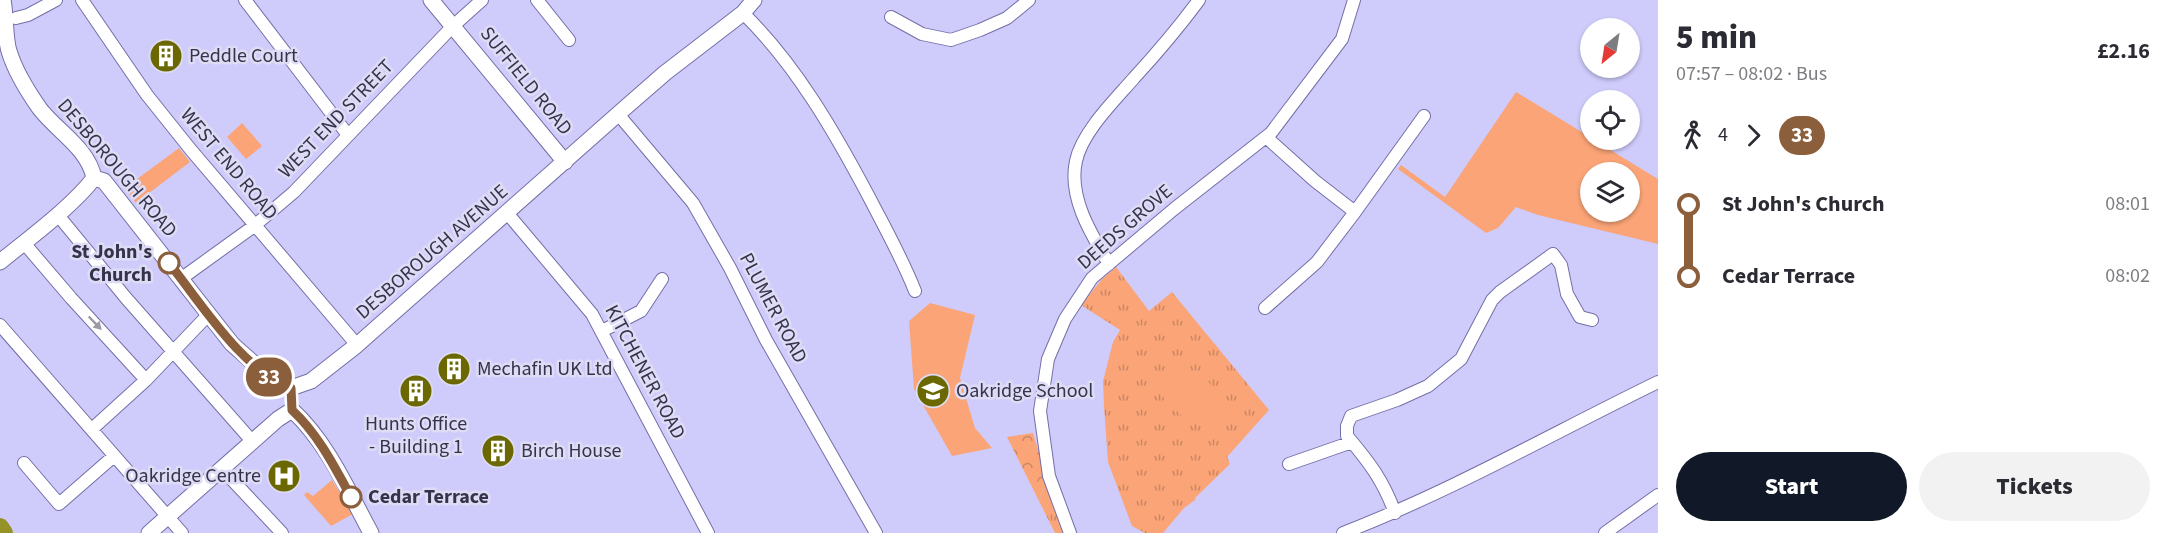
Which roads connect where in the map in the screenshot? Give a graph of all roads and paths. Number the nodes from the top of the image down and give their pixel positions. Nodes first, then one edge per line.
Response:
1 (3, 0) edge
2 (56, 0) edge
3 (82, 0) edge
4 (245, 0) edge
5 (430, 0) edge
6 (482, 0) edge
7 (537, 0) edge
8 (754, 0) edge
9 (1029, 0) edge
10 (1199, 0) edge
11 (1354, 0) edge
12 (742, 12) junction
13 (891, 17) dead end
14 (16, 18) dead end
15 (453, 26) junction
16 (568, 40) dead end
17 (4, 50) edge
18 (618, 114) junction
19 (1424, 116) dead end
20 (348, 135) junction
21 (1266, 137) junction
22 (565, 162) junction
23 (91, 182) junction
24 (1355, 212) junction
25 (57, 214) junction
26 (508, 214) junction
27 (254, 226) junction
28 (24, 243) junction
29 (0, 251) edge
30 (0, 262) edge
31 (1109, 264) junction
32 (182, 278) junction
33 (662, 279) dead end
34 (915, 291) dead end
35 (1265, 308) dead end
36 (209, 314) junction
37 (1592, 320) dead end
38 (2, 329) edge
39 (602, 331) junction
40 (357, 345) junction
41 (174, 351) junction
42 (146, 380) junction
43 (1658, 382) edge
44 (291, 388) junction
45 (292, 410) junction
46 (92, 429) junction
47 (252, 441) junction
48 (1352, 442) junction
49 (114, 456) junction
50 (24, 463) dead end
51 (1289, 464) dead end
52 (221, 468) junction
53 (1658, 495) edge
54 (1395, 513) junction
55 (168, 516) junction
56 (149, 533) edge
57 (182, 533) edge
58 (282, 533) edge
59 (371, 533) edge
60 (708, 533) edge
61 (876, 533) edge
62 (1070, 533) edge
63 (1343, 533) edge
64 (1605, 533) edge

1 - 17 street, DESBOROUGH ROAD
2 - 14 street
3 - 27 street, WEST END ROAD
4 - 20 street
5 - 15 street, SUFFIELD ROAD
6 - 15 street, WEST END STREET
7 - 16 street
8 - 12 street, DESBOROUGH AVENUE
9 - 13 street
10 - 31 street
11 - 21 street, DEEDS GROVE
12 - 18 street, DESBOROUGH AVENUE
12 - 34 street
15 - 20 street, WEST END STREET
15 - 22 street, SUFFIELD ROAD
17 - 23 street, DESBOROUGH ROAD
18 - 22 street, DESBOROUGH AVENUE
18 - 61 street, PLUMER ROAD
19 - 24 street
20 - 27 street, WEST END STREET
21 - 24 street
21 - 31 street, DEEDS GROVE
22 - 26 street, DESBOROUGH AVENUE
23 - 25 street
23 - 29 street
23 - 32 street, DESBOROUGH ROAD
24 - 35 street
25 - 28 street
25 - 41 street
26 - 39 street, KITCHENER ROAD
26 - 40 street, DESBOROUGH AVENUE
27 - 32 street, WEST END STREET
27 - 40 street, WEST END ROAD
28 - 30 street
28 -> 42 street
31 - 62 street, DEEDS GROVE
32 - 36 street, DESBOROUGH ROAD
33 - 39 street
36 - 41 street
36 - 44 street, DESBOROUGH ROAD
37 - 48 street
38 - 46 street
39 - 60 street, KITCHENER ROAD
40 - 44 street, DESBOROUGH AVENUE
41 - 42 street
41 - 47 street
42 - 46 street
43 - 54 street
44 - 45 street
45 - 47 street
45 - 59 street
46 - 49 street
47 - 52 street
48 - 51 street
48 - 54 street
49 - 50 street
49 - 55 street
52 - 55 street
52 - 58 street
53 - 64 street
54 - 63 street
55 - 56 street
55 - 57 street

